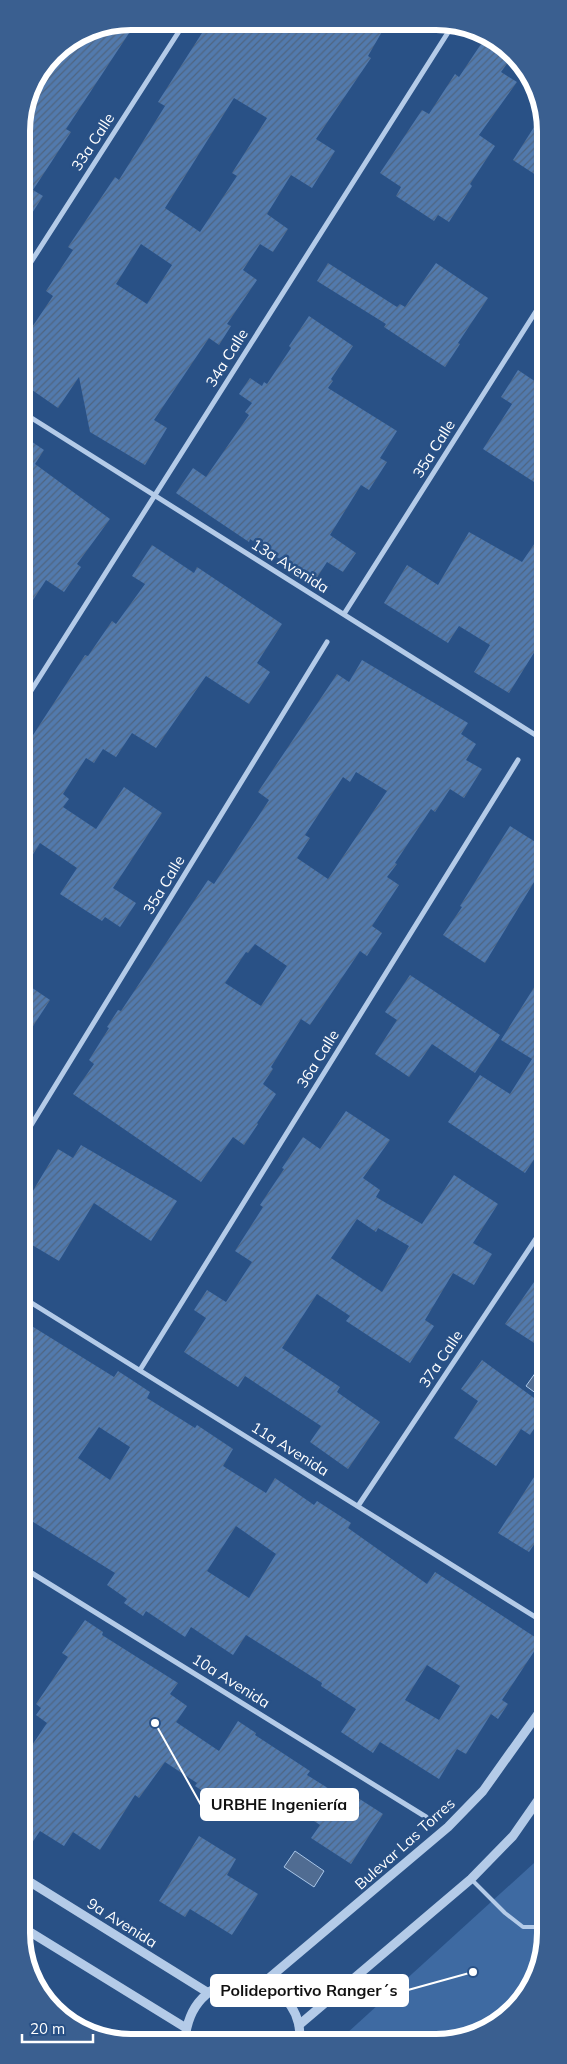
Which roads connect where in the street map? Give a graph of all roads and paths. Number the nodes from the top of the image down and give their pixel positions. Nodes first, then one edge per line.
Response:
1 (180, 30) edge
2 (449, 31) edge
3 (30, 264) edge
4 (537, 310) edge
5 (30, 417) edge
6 (155, 495) junction
7 (344, 614) junction
8 (327, 642) dead end
9 (30, 692) edge
10 (537, 731) edge
11 (535, 734) joint
12 (518, 760) dead end
13 (30, 1127) edge
14 (537, 1237) edge
15 (30, 1302) edge
16 (140, 1370) junction
17 (358, 1506) junction
18 (30, 1571) edge
19 (537, 1618) edge
20 (537, 1715) edge
21 (537, 1803) edge
22 (426, 1817) dead end
23 (471, 1879) junction
24 (30, 1882) edge
25 (537, 1927) edge
26 (30, 1932) edge
27 (262, 1984) junction
28 (207, 1992) junction
29 (299, 2025) junction
30 (186, 2028) junction
31 (186, 2034) edge
32 (300, 2034) edge

1 - 3 street, 33a Calle
2 - 6 street, 34a Calle
4 - 7 street, 35a Calle
5 - 6 street, 13a Avenida
6 - 7 street, 13a Avenida
6 - 9 street, 34a Calle
7 - 11 street, 13a Avenida
8 - 13 street, 35a Calle
10 - 11 street
12 - 16 street, 36a Calle
14 - 17 street, 37a Calle
15 - 16 street, 11a Avenida
16 - 17 street, 11a Avenida
17 - 19 street, 11a Avenida
18 - 22 street, 10a Avenida
20 - 27 street, Bulevar Las Torres
21 - 23 street
23 - 25 lane
23 - 29 street
24 - 28 street, 9a Avenida
26 - 30 street
27 - 28 street
27 - 29 street
28 - 30 street
29 - 32 street
30 - 31 street

